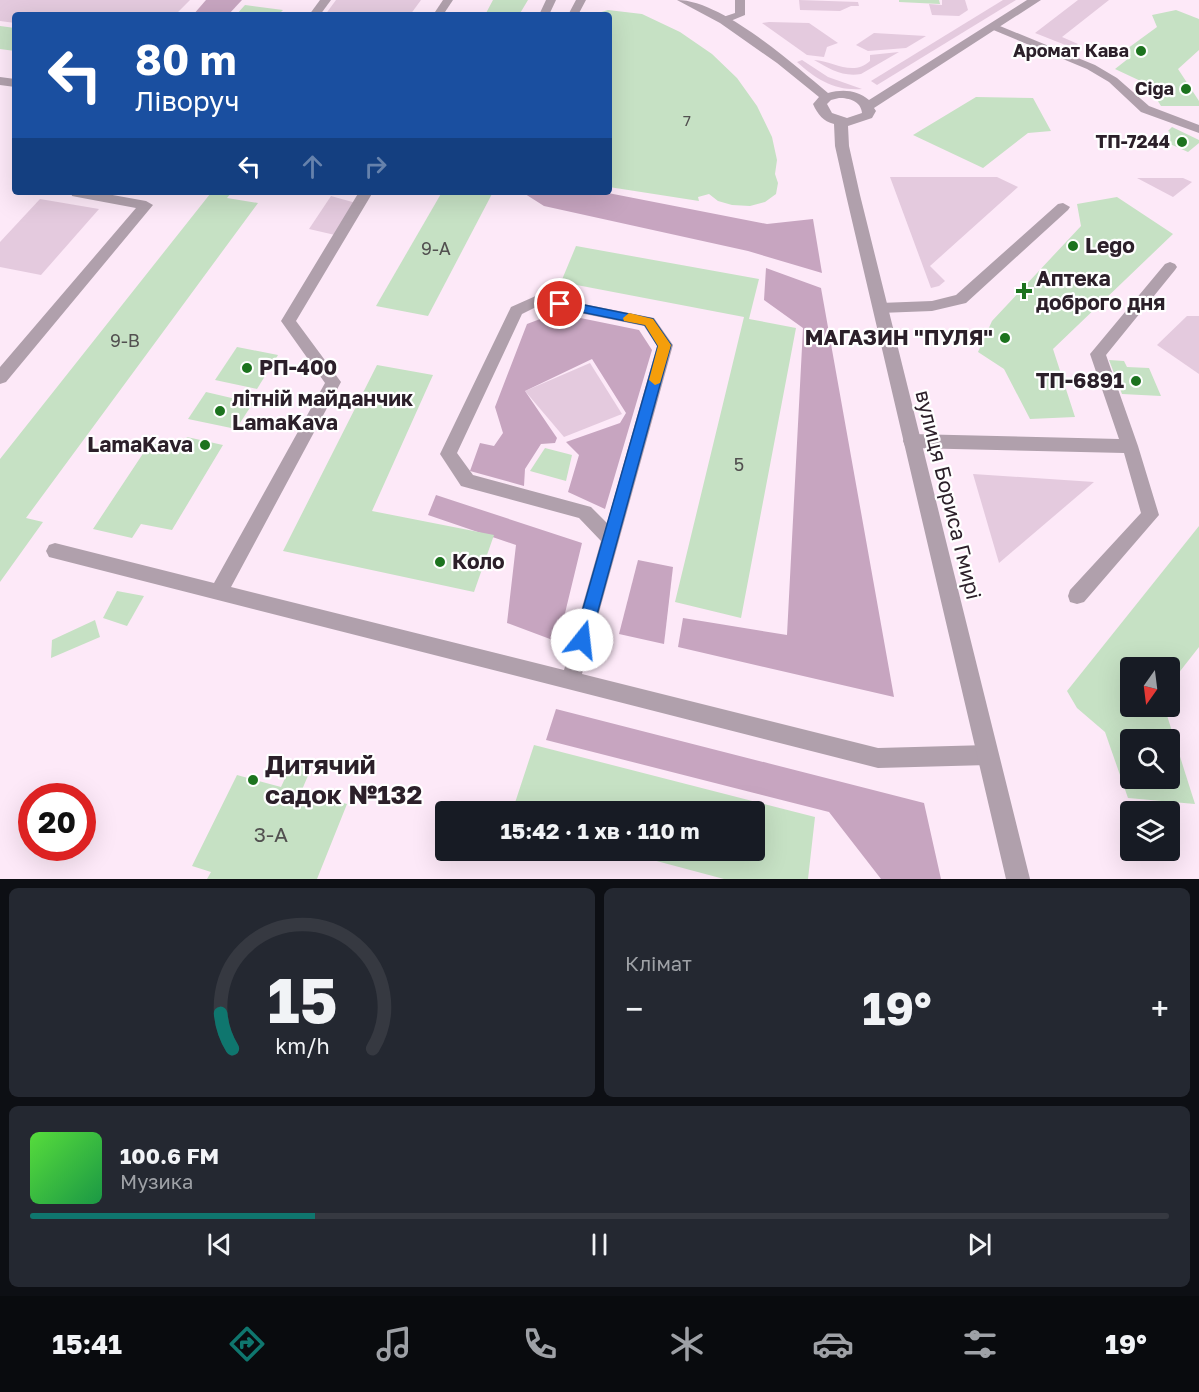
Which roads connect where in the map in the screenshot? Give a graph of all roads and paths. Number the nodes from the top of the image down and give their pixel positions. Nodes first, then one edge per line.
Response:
1 (326, 0) edge
2 (683, 0) edge
3 (740, 0) edge
4 (1035, 0) edge
5 (316, 12) edge
6 (724, 20) junction
7 (995, 27) junction
8 (826, 97) junction
9 (868, 106) junction
10 (842, 121) junction
11 (1199, 129) edge
12 (94, 195) edge
13 (364, 195) edge
14 (1063, 207) dead end
15 (1170, 267) dead end
16 (880, 308) junction
17 (0, 378) edge
18 (911, 441) junction
19 (1130, 446) junction
20 (611, 539) junction
21 (55, 551) dead end
22 (218, 593) junction
23 (1077, 596) dead end
24 (571, 680) junction
25 (988, 755) junction
26 (1018, 879) edge

1 - 5 lane
2 - 6 street
3 - 6 lane
4 - 7 street
6 - 8 street
7 - 9 street
7 - 11 lane
8 - 9 street
8 - 10 street
9 - 10 street
10 - 16 street, вулиця Бориса Гмирі
12 - 17 lane
13 - 22 lane
14 - 16 lane
15 - 19 lane
16 - 18 street, вулиця Бориса Гмирі
18 - 19 lane
18 - 25 street, вулиця Бориса Гмирі
19 - 23 lane
20 - 20 lane
20 - 24 lane
21 - 22 lane
22 - 24 lane
24 - 25 lane
25 - 26 street, вулиця Бориса Гмирі

